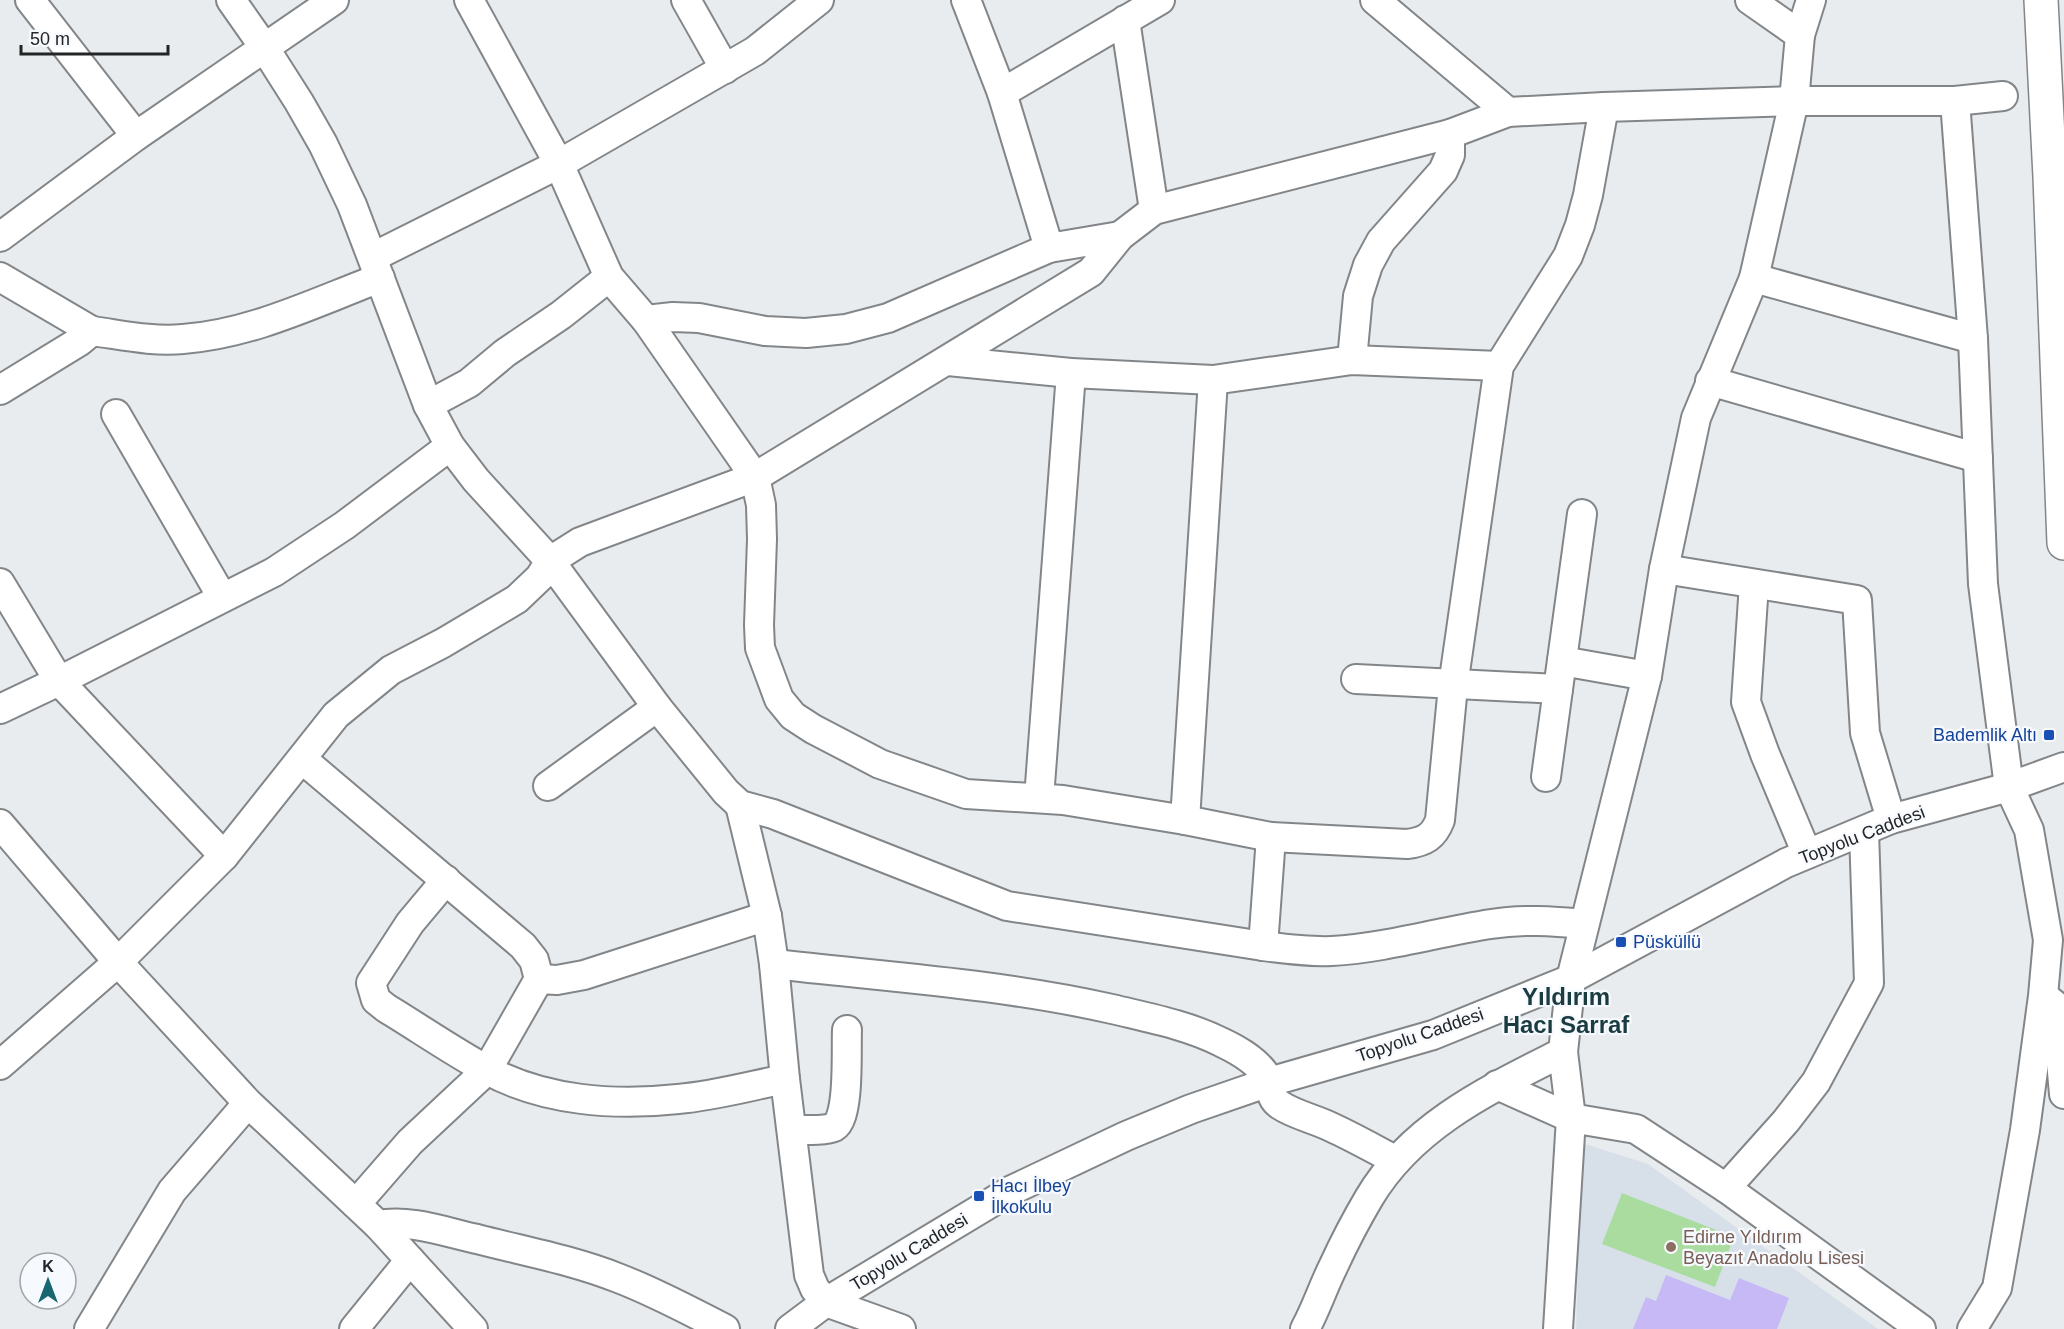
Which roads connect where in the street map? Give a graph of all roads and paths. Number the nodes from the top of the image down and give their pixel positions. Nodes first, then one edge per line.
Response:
1 (30, 0) edge
2 (231, 0) edge
3 (334, 0) edge
4 (469, 0) edge
5 (686, 0) edge
6 (819, 0) edge
7 (966, 0) edge
8 (1160, 0) edge
9 (1375, 0) edge
10 (1750, 0) edge
11 (1811, 0) edge
12 (2041, 0) edge
13 (1125, 20) junction
14 (1800, 35) junction
15 (264, 47) junction
16 (724, 69) junction
17 (1002, 93) junction
18 (2003, 96) dead end
19 (1794, 101) junction
20 (1955, 101) junction
21 (1604, 106) junction
22 (1508, 112) junction
23 (1450, 134) junction
24 (136, 136) junction
25 (559, 164) junction
26 (1154, 210) junction
27 (1120, 236) junction
28 (0, 237) edge
29 (1049, 248) junction
30 (376, 268) junction
31 (0, 277) edge
32 (609, 277) junction
33 (1754, 278) junction
34 (646, 320) junction
35 (92, 331) junction
36 (1973, 339) junction
37 (948, 360) junction
38 (1352, 360) junction
39 (1499, 366) junction
40 (1071, 373) junction
41 (1212, 380) junction
42 (1710, 381) junction
43 (0, 390) edge
44 (428, 405) junction
45 (116, 414) dead end
46 (450, 446) junction
47 (1978, 458) junction
48 (755, 477) junction
49 (1582, 514) dead end
50 (2064, 543) edge
51 (550, 561) junction
52 (1664, 569) junction
53 (0, 583) edge
54 (1754, 584) junction
55 (222, 597) junction
56 (1562, 661) junction
57 (1647, 676) junction
58 (1356, 679) dead end
59 (59, 681) junction
60 (1454, 684) junction
61 (1558, 689) junction
62 (657, 707) junction
63 (0, 709) edge
64 (302, 759) junction
65 (2064, 767) edge
66 (1546, 777) dead end
67 (548, 786) dead end
68 (2009, 787) junction
69 (1039, 798) junction
70 (740, 805) junction
71 (1891, 819) junction
72 (1185, 820) junction
73 (0, 824) edge
74 (1864, 831) junction
75 (1271, 837) junction
76 (1807, 854) junction
77 (224, 856) junction
78 (446, 880) junction
79 (767, 916) junction
80 (1584, 924) junction
81 (1263, 946) junction
82 (118, 962) junction
83 (774, 964) junction
84 (539, 979) junction
85 (1571, 979) junction
86 (2043, 996) junction
87 (847, 1030) dead end
88 (1563, 1052) junction
89 (0, 1065) edge
90 (487, 1070) junction
91 (785, 1079) junction
92 (1269, 1082) junction
93 (1497, 1085) junction
94 (2064, 1094) edge
95 (248, 1103) junction
96 (1571, 1118) junction
97 (792, 1130) junction
98 (1395, 1160) junction
99 (1726, 1188) junction
100 (356, 1204) junction
101 (378, 1225) junction
102 (410, 1260) junction
103 (826, 1302) junction
104 (1313, 1327) edge
105 (89, 1329) edge
106 (354, 1329) edge
107 (473, 1329) edge
108 (725, 1329) edge
109 (790, 1329) edge
110 (902, 1329) edge
111 (1558, 1329) edge
112 (1920, 1329) edge
113 (1972, 1329) edge

1 - 24 street
2 - 15 street
3 - 15 street
4 - 25 street
5 - 16 street
6 - 16 street
7 - 17 street
8 - 13 street
9 - 22 street
10 - 14 street
11 - 14 street
12 - 50 main road
13 - 17 street
13 - 26 street
14 - 19 street
15 - 24 street
15 - 30 street
16 - 25 street
17 - 29 street
18 - 20 street
19 - 20 street
19 - 21 street
19 - 33 street
20 - 36 street
21 - 22 street
21 - 39 street
22 - 23 street
23 - 26 street
23 - 38 street
24 - 28 street
25 - 30 street
25 - 32 street
26 - 27 street
27 - 29 street
27 - 37 street
29 - 34 street
30 - 35 street
30 - 44 street
31 - 35 street
32 - 34 street
32 - 44 street
33 - 36 street
33 - 42 street
34 - 48 street
35 - 43 street
36 - 47 street
37 - 40 street
37 - 48 street
38 - 39 street
38 - 41 street
39 - 60 street
40 - 41 street
40 - 69 street
41 - 72 street
42 - 47 street
42 - 52 street
44 - 46 street
45 - 55 street
46 - 51 street
46 - 55 street
47 - 68 street
48 - 51 street
48 - 69 street
49 - 56 street
51 - 62 street
51 - 64 street
52 - 54 street
52 - 57 street
53 - 59 street
54 - 71 street
54 - 76 street
55 - 59 street
56 - 57 street
56 - 61 street
57 - 80 street
58 - 60 street
59 - 63 street
59 - 77 street
60 - 61 street
60 - 75 street
61 - 66 street
62 - 67 street
62 - 70 street
64 - 77 street
64 - 78 street
65 - 68 street, Topyolu Caddesi
68 - 71 street, Topyolu Caddesi
68 - 86 street
69 - 72 street
70 - 79 street
70 - 81 street
71 - 74 street, Topyolu Caddesi
72 - 75 street
73 - 82 street
74 - 76 street, Topyolu Caddesi
74 - 99 street
75 - 81 street
76 - 85 street, Topyolu Caddesi
77 - 82 street
78 - 84 street
78 - 90 street
79 - 83 street
79 - 84 street
80 - 81 street
80 - 85 street
82 - 89 street
82 - 95 street
83 - 91 street
83 - 92 street
84 - 90 street
85 - 88 street
85 - 92 street, Topyolu Caddesi
86 - 94 street
86 - 113 street
87 - 97 street
88 - 93 street
88 - 96 street
90 - 91 street
90 - 100 street
91 - 97 street
92 - 98 street
92 - 103 street, Topyolu Caddesi
93 - 96 street
93 - 98 street
95 - 100 street
95 - 105 street
96 - 99 street
96 - 111 street
97 - 103 street
98 - 104 street
99 - 112 street
100 - 101 street
101 - 102 street
101 - 108 street
102 - 106 street
102 - 107 street
103 - 109 street, Topyolu Caddesi
103 - 110 street

